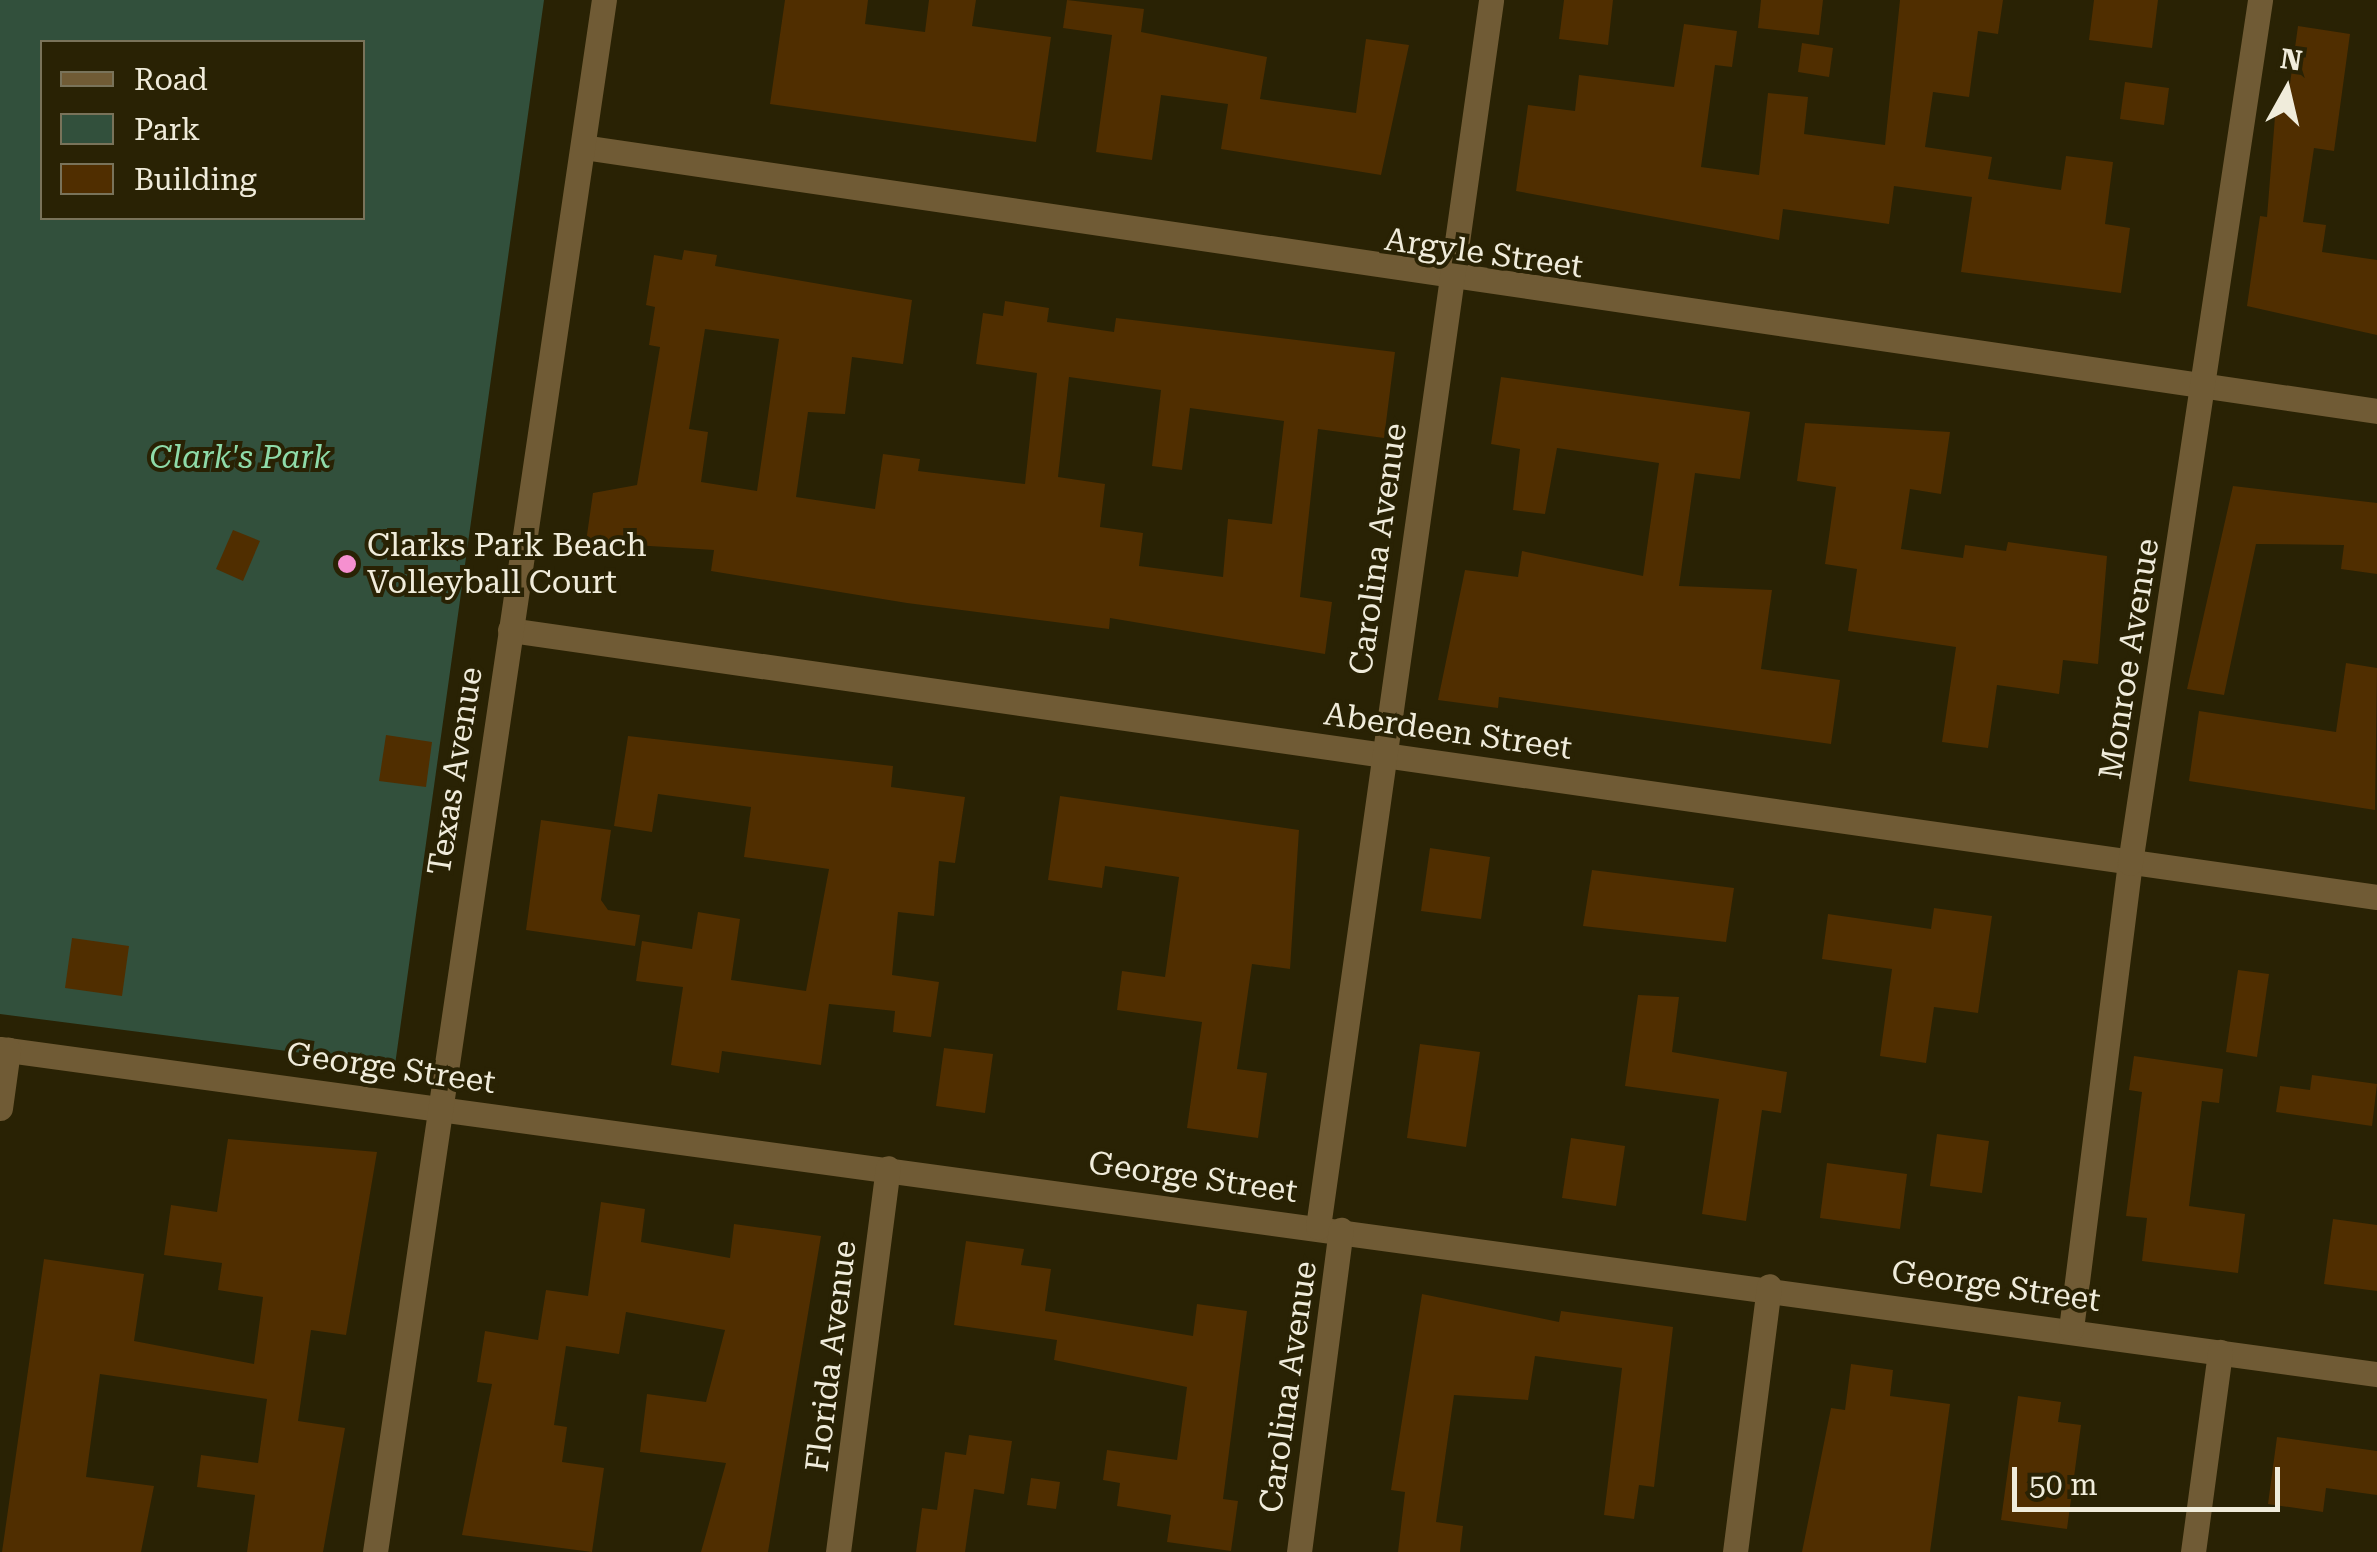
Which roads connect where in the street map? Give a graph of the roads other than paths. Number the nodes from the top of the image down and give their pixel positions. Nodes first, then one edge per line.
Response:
1 (604, 0) edge
2 (1491, 0) edge
3 (2260, 0) edge
4 (583, 148) junction
5 (1450, 281) junction
6 (2203, 388) junction
7 (2377, 411) edge
8 (510, 630) junction
9 (1381, 754) junction
10 (2130, 863) junction
11 (2377, 897) edge
12 (4, 1049) edge
13 (436, 1106) junction
14 (0, 1108) edge
15 (888, 1168) junction
16 (1329, 1228) junction
17 (1769, 1286) junction
18 (2071, 1329) junction
19 (2220, 1352) junction
20 (2377, 1374) edge
21 (375, 1552) edge
22 (838, 1552) edge
23 (1298, 1552) edge
24 (1734, 1552) edge
25 (2193, 1552) edge

1 - 4 street, Texas Avenue
2 - 5 street, Carolina Avenue
3 - 6 street, Monroe Avenue
4 - 5 street, Argyle Street
4 - 8 street, Texas Avenue
5 - 6 street, Argyle Street
5 - 9 street, Carolina Avenue
6 - 7 street, Argyle Street
6 - 10 street, Monroe Avenue
8 - 9 street, Aberdeen Street
8 - 13 street, Texas Avenue
9 - 10 street, Aberdeen Street
9 - 16 street, Carolina Avenue
10 - 11 street, Aberdeen Street
10 - 18 street, Monroe Avenue
12 - 13 street, George Street
12 - 14 street
13 - 15 street, George Street
13 - 21 street, Texas Avenue
15 - 16 street, George Street
15 - 22 street, Florida Avenue
16 - 17 street, George Street
16 - 23 street, Carolina Avenue
17 - 18 street, George Street
17 - 24 street
18 - 19 street, George Street
19 - 20 street, George Street
19 - 25 street

